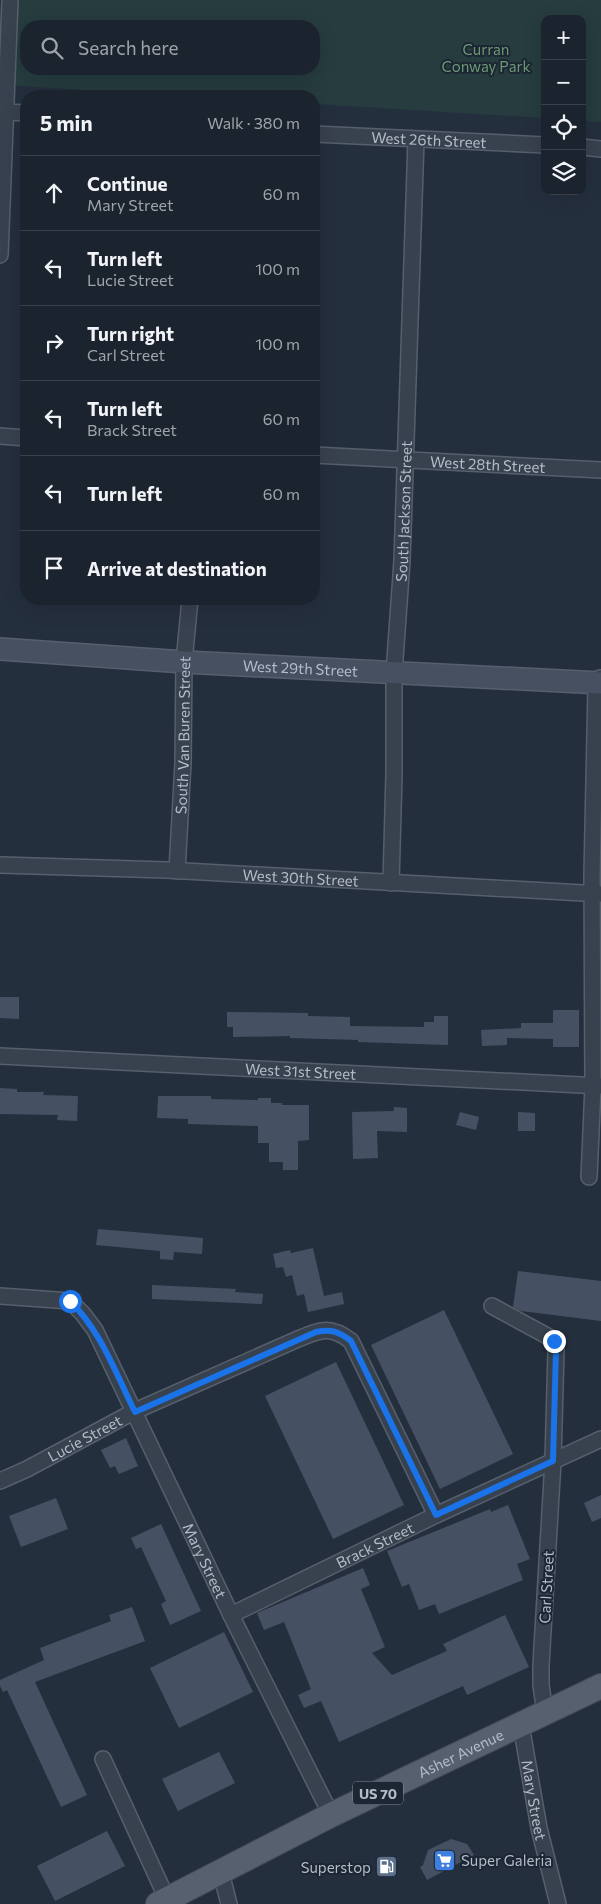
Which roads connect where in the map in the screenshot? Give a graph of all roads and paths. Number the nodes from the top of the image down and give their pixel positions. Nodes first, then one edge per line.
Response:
1 (10, 0) edge
2 (4, 69) edge
3 (5, 112) junction
4 (20, 113) edge
5 (320, 134) edge
6 (416, 140) junction
7 (541, 145) edge
8 (586, 148) edge
9 (601, 149) edge
10 (0, 255) edge
11 (0, 436) edge
12 (20, 438) edge
13 (320, 455) edge
14 (405, 460) junction
15 (601, 470) edge
16 (189, 605) edge
17 (0, 650) edge
18 (184, 662) junction
19 (394, 673) junction
20 (599, 681) edge
21 (0, 865) edge
22 (177, 871) junction
23 (391, 883) junction
24 (597, 893) edge
25 (0, 1056) edge
26 (597, 1086) edge
27 (590, 1177) dead end
28 (0, 1296) edge
29 (492, 1306) dead end
30 (135, 1412) junction
31 (601, 1439) edge
32 (553, 1461) junction
33 (0, 1481) edge
34 (436, 1515) junction
35 (231, 1615) junction
36 (601, 1686) edge
37 (545, 1713) junction
38 (520, 1725) junction
39 (103, 1759) dead end
40 (331, 1815) junction
41 (221, 1873) junction
42 (163, 1902) edge
43 (229, 1904) edge
44 (558, 1904) edge

1 - 2 street
2 - 3 street
3 - 4 street
3 - 10 street
5 - 6 street, West 26th Street
6 - 7 street, West 26th Street
6 - 14 street, South Jackson Street
8 - 9 street
11 - 12 street
13 - 14 street, West 28th Street
14 - 15 street, West 28th Street
14 - 19 street, South Jackson Street
16 - 18 street, South Van Buren Street
17 - 18 street, West 29th Street
18 - 19 street, West 29th Street
18 - 22 street, South Van Buren Street
19 - 20 street, West 29th Street
19 - 23 street, South Jackson Street
20 - 24 street
21 - 22 street, West 30th Street
22 - 23 street, West 30th Street
23 - 24 street, West 30th Street
24 - 26 street
25 - 26 street, West 31st Street
26 - 27 street
28 - 30 street, Mary Street
29 - 32 street, Carl Street
30 - 33 street, Lucie Street
30 - 34 street, Lucie Street
30 - 35 street, Mary Street
31 - 32 street, Brack Street
32 - 34 street, Brack Street
32 - 37 street, Carl Street
34 - 35 street, Brack Street
35 - 40 street, Mary Street
36 - 37 main road, Asher Avenue / US 70
37 - 38 main road, Asher Avenue / US 70
38 - 40 main road, Asher Avenue / US 70
38 - 44 street, Mary Street
39 - 42 street
40 - 41 main road, Asher Avenue / US 70
41 - 42 main road, Asher Avenue / US 70
41 - 43 street

